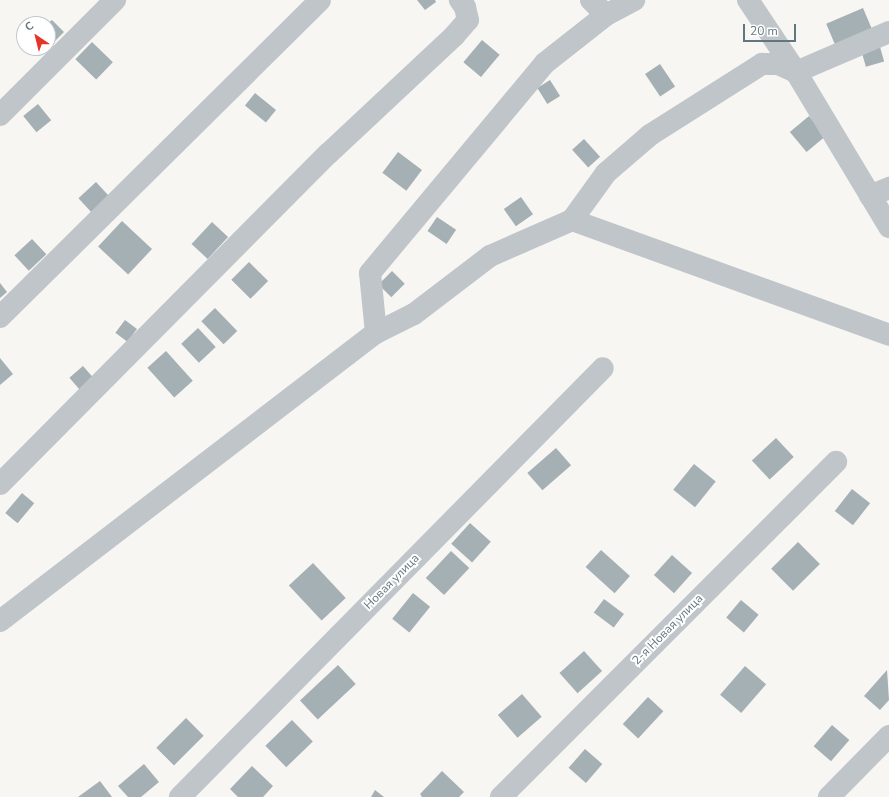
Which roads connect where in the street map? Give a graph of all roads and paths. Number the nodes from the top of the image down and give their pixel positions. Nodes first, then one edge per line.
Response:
1 (115, 0) edge
2 (320, 0) edge
3 (460, 0) edge
4 (634, 0) edge
5 (748, 0) edge
6 (599, 7) edge
7 (889, 32) edge
8 (796, 72) junction
9 (0, 115) edge
10 (879, 192) edge
11 (572, 220) junction
12 (889, 227) edge
13 (0, 317) edge
14 (376, 333) junction
15 (889, 336) edge
16 (603, 368) dead end
17 (836, 462) dead end
18 (0, 484) edge
19 (0, 621) edge
20 (889, 736) edge
21 (180, 797) edge
22 (501, 797) edge
23 (829, 797) edge

1 - 9 street
2 - 13 street
3 - 18 street
4 - 6 street
5 - 8 street
6 - 14 street
7 - 8 street
8 - 10 street
8 - 11 street
10 - 12 street
11 - 14 street
11 - 15 street
14 - 19 street
16 - 21 street, Новая улица
17 - 22 street, 2-я Новая улица
20 - 23 street

